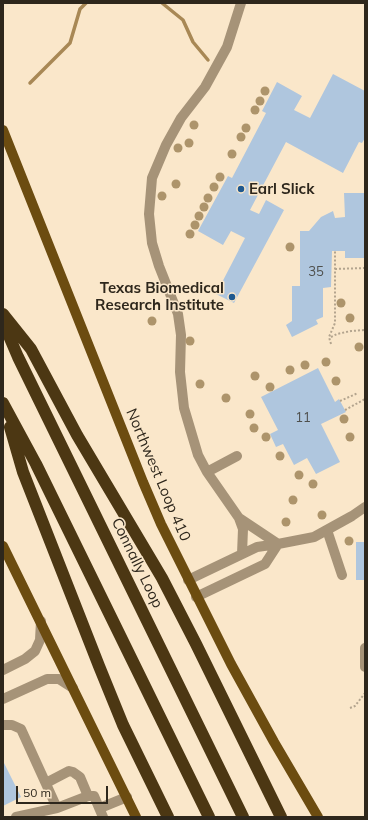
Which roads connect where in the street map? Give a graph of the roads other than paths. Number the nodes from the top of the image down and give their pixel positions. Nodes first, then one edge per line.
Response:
1 (241, 3) edge
2 (3, 130) edge
3 (3, 314) edge
4 (3, 322) edge
5 (3, 404) edge
6 (237, 456) dead end
7 (207, 472) junction
8 (365, 507) edge
9 (239, 518) junction
10 (326, 530) junction
11 (278, 544) junction
12 (3, 546) edge
13 (242, 554) junction
14 (342, 575) dead end
15 (188, 580) junction
16 (196, 597) junction
17 (41, 621) junction
18 (365, 648) edge
19 (365, 667) edge
20 (3, 670) edge
21 (73, 688) junction
22 (3, 699) edge
23 (3, 725) edge
24 (46, 783) junction
25 (88, 796) junction
26 (126, 797) junction
27 (57, 808) junction
28 (102, 813) edge
29 (16, 817) edge
30 (136, 817) edge
31 (168, 817) edge
32 (209, 817) edge
33 (243, 817) edge
34 (281, 817) edge
35 (318, 817) edge

1 - 7 street
2 - 15 main road, Northwest Loop 410
3 - 34 highway
4 - 33 highway, Connally Loop
5 - 31 highway
5 - 32 highway
6 - 7 street
7 - 9 street
8 - 10 street
9 - 11 street
9 - 13 street
10 - 11 street
10 - 14 street
11 - 13 street
11 - 16 street
12 - 17 main road
13 - 15 street
15 - 16 main road, Northwest Loop 410
16 - 35 main road, Northwest Loop 410
17 - 20 street
17 - 21 main road
18 - 19 street
21 - 22 street
21 - 26 main road
23 - 24 street
24 - 25 street
24 - 27 street
25 - 27 street
25 - 28 street
26 - 28 street
26 - 30 main road
27 - 29 street

